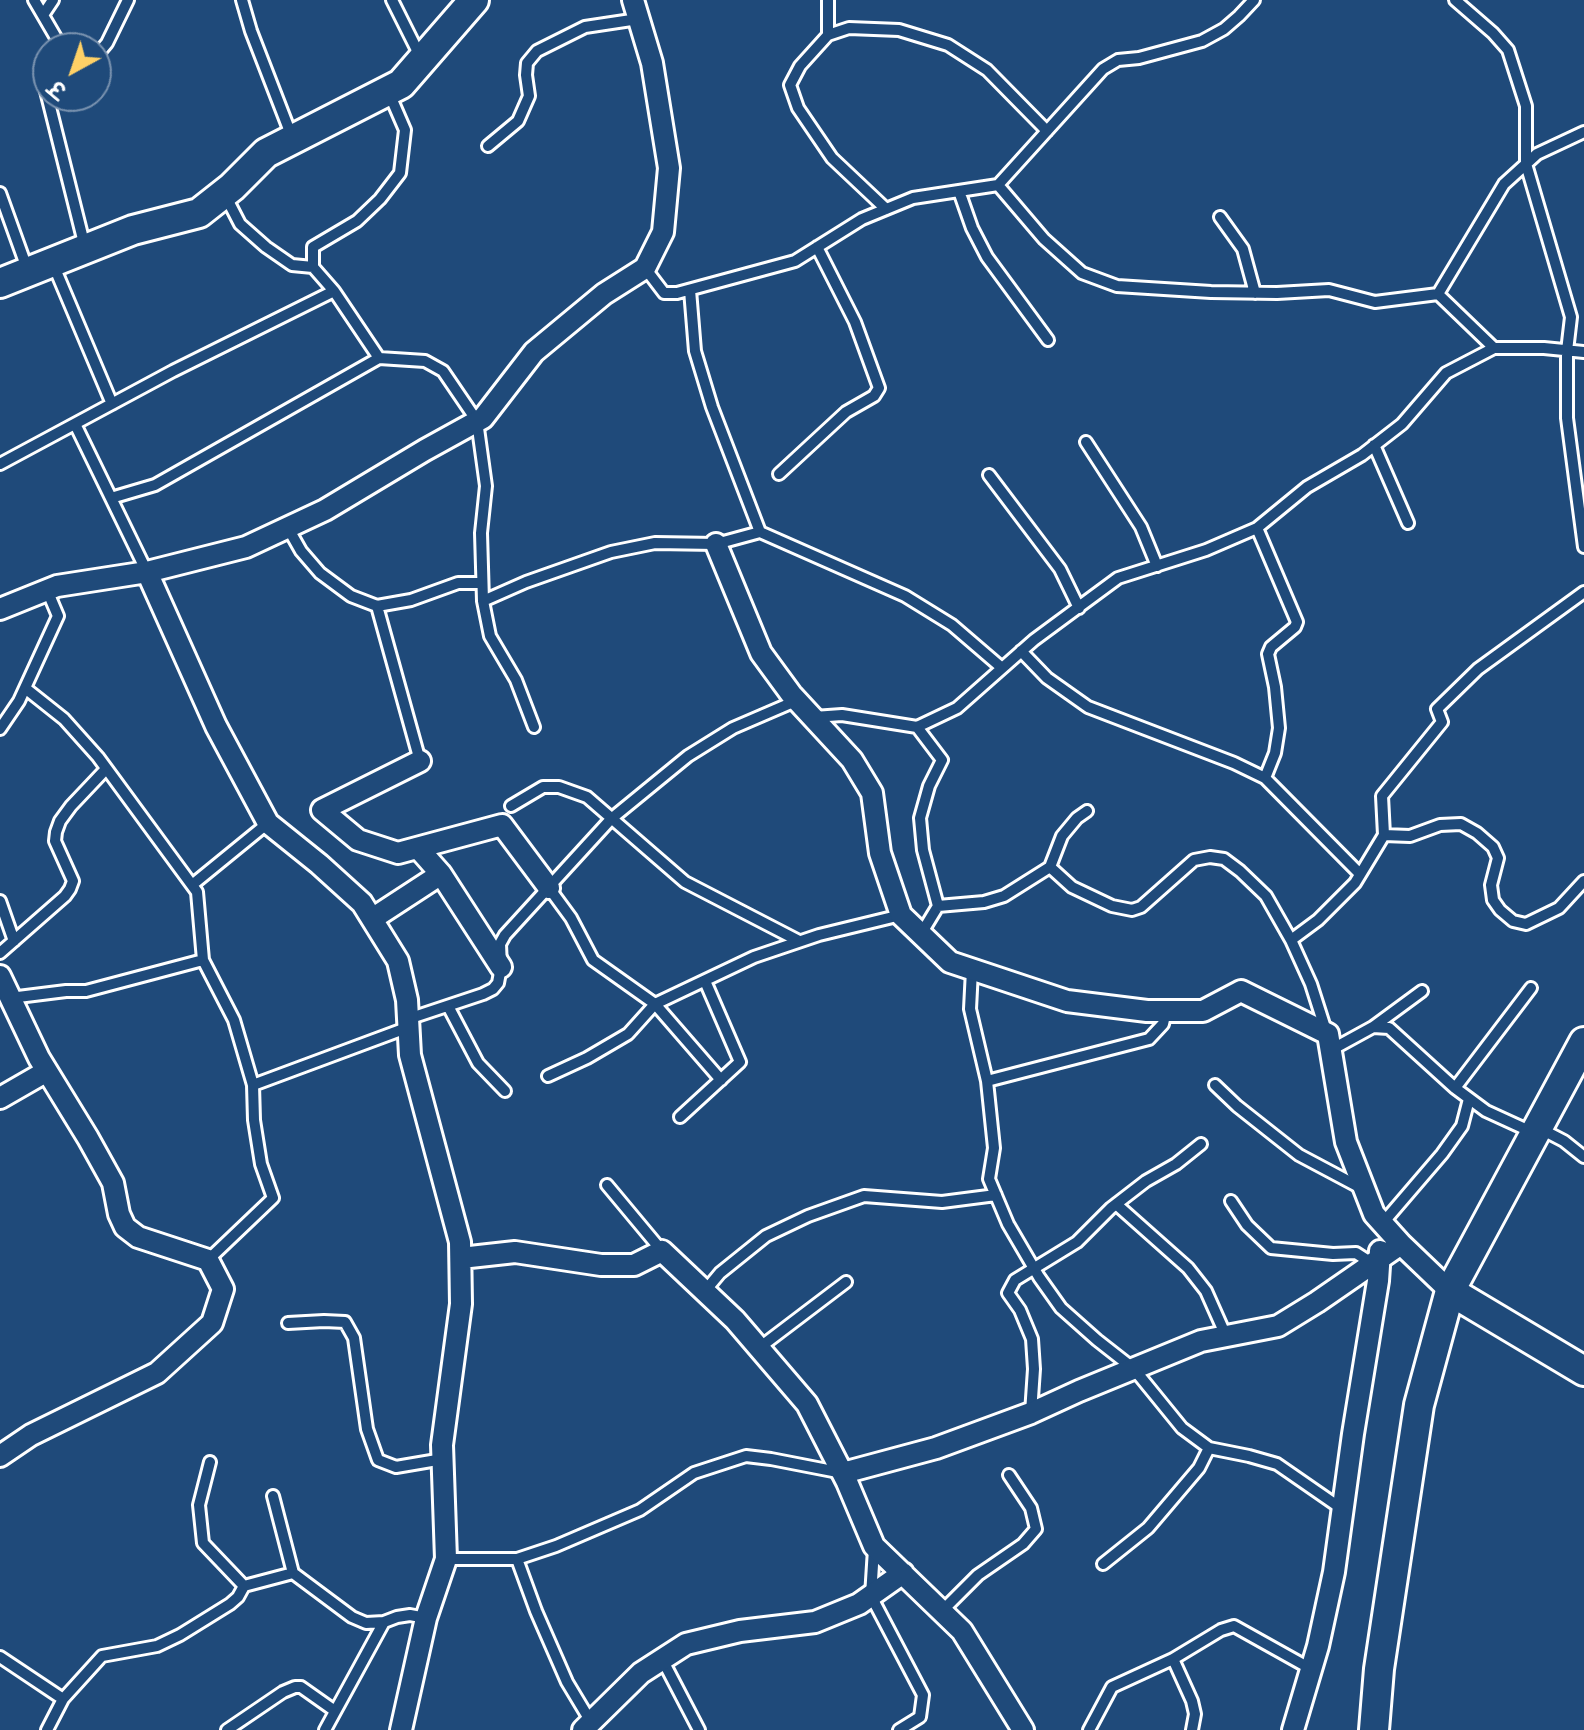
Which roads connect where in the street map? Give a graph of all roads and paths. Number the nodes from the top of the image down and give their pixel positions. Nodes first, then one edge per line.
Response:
1 (34, 0) edge
2 (53, 0) edge
3 (128, 0) edge
4 (242, 0) edge
5 (392, 0) edge
6 (474, 0) edge
7 (828, 0) edge
8 (1254, 0) edge
9 (1455, 0) edge
10 (635, 9) edge
11 (43, 15) junction
12 (53, 32) edge
13 (112, 33) edge
14 (828, 35) junction
15 (422, 60) junction
16 (388, 91) junction
17 (51, 112) edge
18 (1047, 131) junction
19 (1584, 132) edge
20 (293, 139) junction
21 (488, 146) dead end
22 (1526, 164) junction
23 (998, 185) junction
24 (959, 191) junction
25 (0, 193) edge
26 (224, 193) junction
27 (886, 209) junction
28 (1220, 217) dead end
29 (817, 247) junction
30 (85, 249) junction
31 (40, 267) junction
32 (313, 267) junction
33 (645, 268) junction
34 (0, 283) edge
35 (690, 290) junction
36 (334, 291) junction
37 (1255, 293) junction
38 (1438, 294) junction
39 (1048, 340) dead end
40 (1494, 348) junction
41 (1567, 351) junction
42 (1584, 352) edge
43 (379, 358) junction
44 (112, 404) junction
45 (477, 421) junction
46 (75, 424) junction
47 (1086, 442) dead end
48 (1374, 445) junction
49 (0, 464) edge
50 (779, 474) dead end
51 (989, 475) dead end
52 (111, 498) junction
53 (1408, 523) dead end
54 (288, 528) junction
55 (1257, 528) junction
56 (760, 532) junction
57 (716, 544) junction
58 (1584, 547) edge
59 (1157, 566) junction
60 (147, 572) junction
61 (482, 583) junction
62 (47, 590) junction
63 (1584, 592) edge
64 (483, 601) junction
65 (377, 606) junction
66 (1079, 608) junction
67 (0, 609) edge
68 (1021, 651) junction
69 (1002, 668) junction
70 (25, 688) junction
71 (798, 700) junction
72 (813, 717) junction
73 (534, 727) dead end
74 (917, 727) junction
75 (0, 729) edge
76 (420, 761) joint
77 (106, 769) junction
78 (1265, 778) junction
79 (511, 806) dead end
80 (1087, 811) dead end
81 (611, 819) junction
82 (268, 823) junction
83 (1384, 835) junction
84 (418, 848) junction
85 (1050, 867) junction
86 (441, 874) junction
87 (1360, 874) junction
88 (1584, 881) edge
89 (192, 885) junction
90 (549, 888) junction
91 (0, 901) edge
92 (938, 906) junction
93 (901, 915) junction
94 (372, 919) junction
95 (921, 934) junction
96 (1291, 940) junction
97 (14, 941) junction
98 (799, 941) junction
99 (0, 953) edge
100 (203, 960) junction
101 (501, 967) junction
102 (972, 970) junction
103 (0, 976) edge
104 (705, 981) junction
105 (1531, 988) dead end
106 (1422, 991) dead end
107 (10, 998) junction
108 (655, 1004) junction
109 (448, 1006) junction
110 (1166, 1011) junction
111 (408, 1023) junction
112 (1373, 1027) junction
113 (1329, 1042) junction
114 (1584, 1042) edge
115 (47, 1071) junction
116 (548, 1076) dead end
117 (721, 1080) junction
118 (987, 1081) junction
119 (253, 1085) junction
120 (1215, 1085) dead end
121 (1455, 1088) junction
122 (505, 1091) dead end
123 (0, 1098) edge
124 (1469, 1099) junction
125 (680, 1117) dead end
126 (1537, 1131) junction
127 (1201, 1144) dead end
128 (1584, 1157) edge
129 (607, 1185) dead end
130 (1364, 1190) junction
131 (996, 1195) junction
132 (1231, 1201) dead end
133 (1116, 1204) junction
134 (1382, 1224) junction
135 (1401, 1244) junction
136 (662, 1251) junction
137 (461, 1258) junction
138 (208, 1260) junction
139 (1376, 1262) junction
140 (1034, 1269) junction
141 (846, 1282) dead end
142 (705, 1291) junction
143 (1450, 1291) junction
144 (288, 1323) dead end
145 (1226, 1336) junction
146 (759, 1348) junction
147 (1134, 1369) junction
148 (1584, 1371) edge
149 (1031, 1413) junction
150 (1209, 1448) junction
151 (0, 1456) edge
152 (443, 1459) junction
153 (210, 1462) dead end
154 (843, 1473) junction
155 (1009, 1475) dead end
156 (273, 1496) dead end
157 (1342, 1510) junction
158 (874, 1546) junction
159 (446, 1559) junction
160 (517, 1559) junction
161 (1103, 1564) dead end
162 (293, 1573) junction
163 (903, 1573) junction
164 (244, 1586) junction
165 (871, 1596) junction
166 (942, 1611) junction
167 (426, 1618) junction
168 (384, 1622) junction
169 (0, 1657) edge
170 (662, 1659) junction
171 (1173, 1659) junction
172 (1311, 1669) junction
173 (63, 1699) junction
174 (335, 1711) junction
175 (587, 1726) edge
176 (47, 1730) edge
177 (227, 1730) edge
178 (325, 1730) edge
179 (401, 1730) edge
180 (699, 1730) edge
181 (899, 1730) edge
182 (1023, 1730) edge
183 (1089, 1730) edge
184 (1192, 1730) edge
185 (1293, 1730) edge
186 (1374, 1730) edge

1 - 11 lane
2 - 11 lane
3 - 13 lane
4 - 20 lane
5 - 15 lane
6 - 15 main road
7 - 14 lane
8 - 18 lane
9 - 22 lane
10 - 21 lane
10 - 33 street
11 - 12 lane
14 - 18 lane
14 - 27 lane
15 - 16 main road
16 - 20 main road
16 - 32 lane
17 - 30 lane
18 - 23 lane
19 - 22 lane
20 - 26 main road
22 - 38 lane
22 - 41 lane
23 - 24 lane
23 - 37 lane
24 - 27 lane
24 - 39 lane
25 - 31 lane
26 - 30 main road
26 - 32 lane
27 - 29 lane
28 - 37 lane
29 - 35 lane
29 - 50 lane
30 - 31 main road
31 - 34 main road
31 - 44 lane
32 - 36 lane
33 - 35 lane
33 - 45 street
35 - 56 lane
36 - 43 lane
36 - 44 lane
37 - 38 lane
38 - 40 lane
40 - 41 lane
40 - 48 lane
41 - 42 lane
41 - 58 lane
43 - 45 lane
43 - 52 lane
44 - 46 lane
45 - 54 street
45 - 61 lane
46 - 49 lane
46 - 52 lane
47 - 59 lane
48 - 53 lane
48 - 55 lane
51 - 66 lane
52 - 60 lane
54 - 60 street
54 - 65 lane
55 - 59 lane
55 - 78 lane
56 - 57 lane
56 - 69 lane
57 - 64 lane
57 - 71 street
59 - 66 lane
60 - 62 street
60 - 82 street
61 - 64 lane
61 - 65 lane
62 - 67 street
62 - 70 lane
63 - 83 lane
64 - 73 lane
65 - 76 lane
66 - 68 lane
68 - 69 lane
68 - 78 lane
69 - 74 lane
70 - 75 lane
70 - 77 lane
71 - 72 street
71 - 81 lane
72 - 74 lane
72 - 93 street
74 - 92 lane
76 - 84 street
77 - 89 lane
77 - 97 lane
78 - 87 lane
79 - 81 lane
80 - 85 lane
81 - 90 lane
81 - 98 lane
82 - 89 lane
82 - 94 street
83 - 87 lane
83 - 88 lane
84 - 86 street
84 - 90 street
85 - 92 lane
85 - 96 lane
86 - 94 street
86 - 101 street
87 - 96 lane
89 - 100 lane
90 - 101 lane
90 - 108 lane
91 - 97 lane
92 - 95 lane
93 - 95 street
93 - 98 lane
94 - 111 street
95 - 102 street
96 - 113 lane
97 - 99 lane
98 - 104 lane
100 - 107 lane
100 - 119 lane
101 - 109 lane
102 - 110 street
102 - 118 lane
103 - 107 street
104 - 108 lane
104 - 117 lane
105 - 121 lane
106 - 112 lane
107 - 115 street
108 - 116 lane
108 - 117 lane
109 - 111 lane
109 - 122 lane
110 - 113 street
110 - 118 lane
111 - 119 lane
111 - 137 street
112 - 113 lane
112 - 121 lane
113 - 130 street
114 - 126 main road
115 - 123 street
115 - 138 street
117 - 125 lane
118 - 131 lane
119 - 138 lane
120 - 130 lane
121 - 124 lane
124 - 126 lane
124 - 134 lane
126 - 128 lane
126 - 143 main road
127 - 133 lane
129 - 136 lane
130 - 134 street
131 - 140 lane
131 - 142 lane
132 - 139 lane
133 - 140 lane
133 - 145 lane
134 - 135 street
134 - 139 street
135 - 139 street
135 - 143 street
136 - 137 street
136 - 142 street
137 - 152 street
138 - 151 street
139 - 145 street
139 - 157 street
140 - 147 lane
140 - 149 lane
141 - 146 lane
142 - 146 street
143 - 148 main road
143 - 186 main road
144 - 152 lane
145 - 147 street
146 - 154 street
147 - 149 street
147 - 150 lane
149 - 154 street
150 - 157 lane
150 - 161 lane
152 - 159 street
153 - 164 lane
154 - 158 street
154 - 160 lane
155 - 166 lane
156 - 162 lane
157 - 172 street
158 - 163 street
158 - 165 lane
159 - 160 lane
159 - 167 street
160 - 175 lane
162 - 164 lane
162 - 168 lane
163 - 165 street
163 - 166 street
164 - 173 lane
165 - 170 street
165 - 181 lane
166 - 182 street
167 - 168 lane
167 - 179 street
168 - 174 lane
169 - 173 lane
170 - 175 street
170 - 180 lane
171 - 172 lane
171 - 183 lane
171 - 184 lane
172 - 185 street
173 - 176 lane
174 - 177 lane
174 - 178 lane

